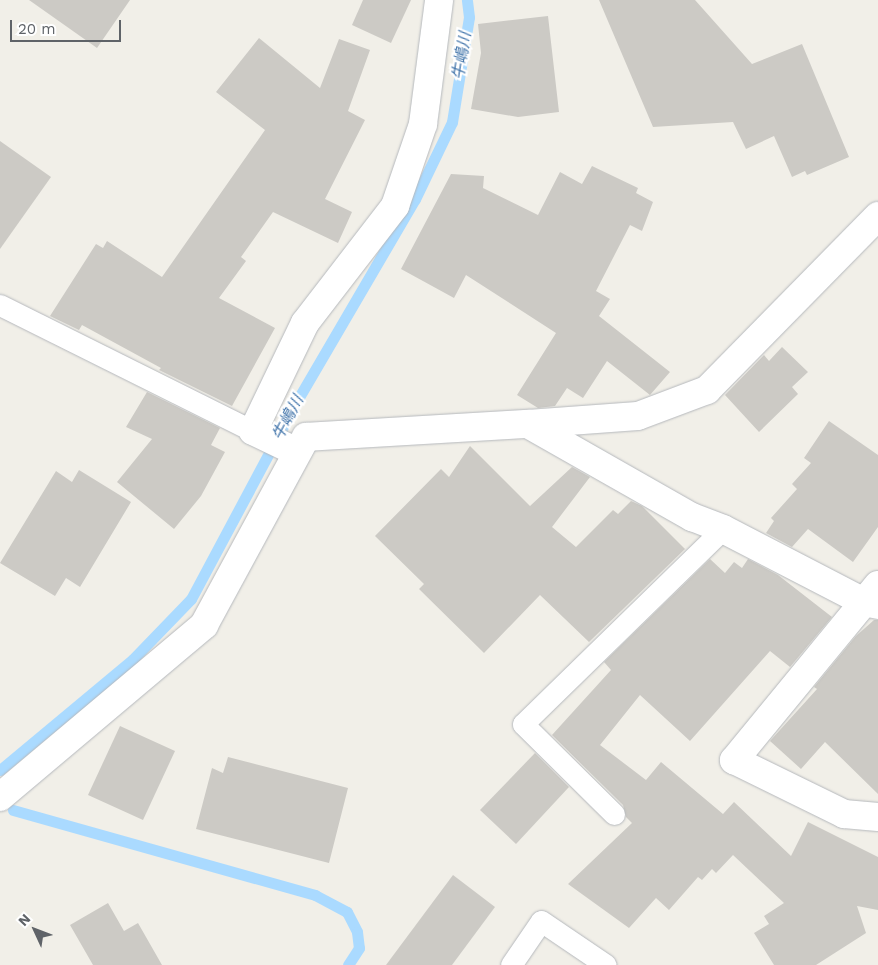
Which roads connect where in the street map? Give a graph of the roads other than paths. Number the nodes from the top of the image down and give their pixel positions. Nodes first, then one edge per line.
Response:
1 (439, 0) edge
2 (878, 216) edge
3 (0, 305) edge
4 (528, 424) junction
5 (253, 431) junction
6 (297, 452) junction
7 (723, 529) junction
8 (873, 597) edge
9 (0, 797) edge
10 (614, 814) dead end
11 (878, 817) edge
12 (510, 965) edge
13 (606, 965) edge

1 - 5 street
2 - 4 street
3 - 5 lane
4 - 6 street
4 - 7 street
5 - 6 street
6 - 9 street
7 - 8 street
7 - 10 lane
8 - 11 street
12 - 13 lane

